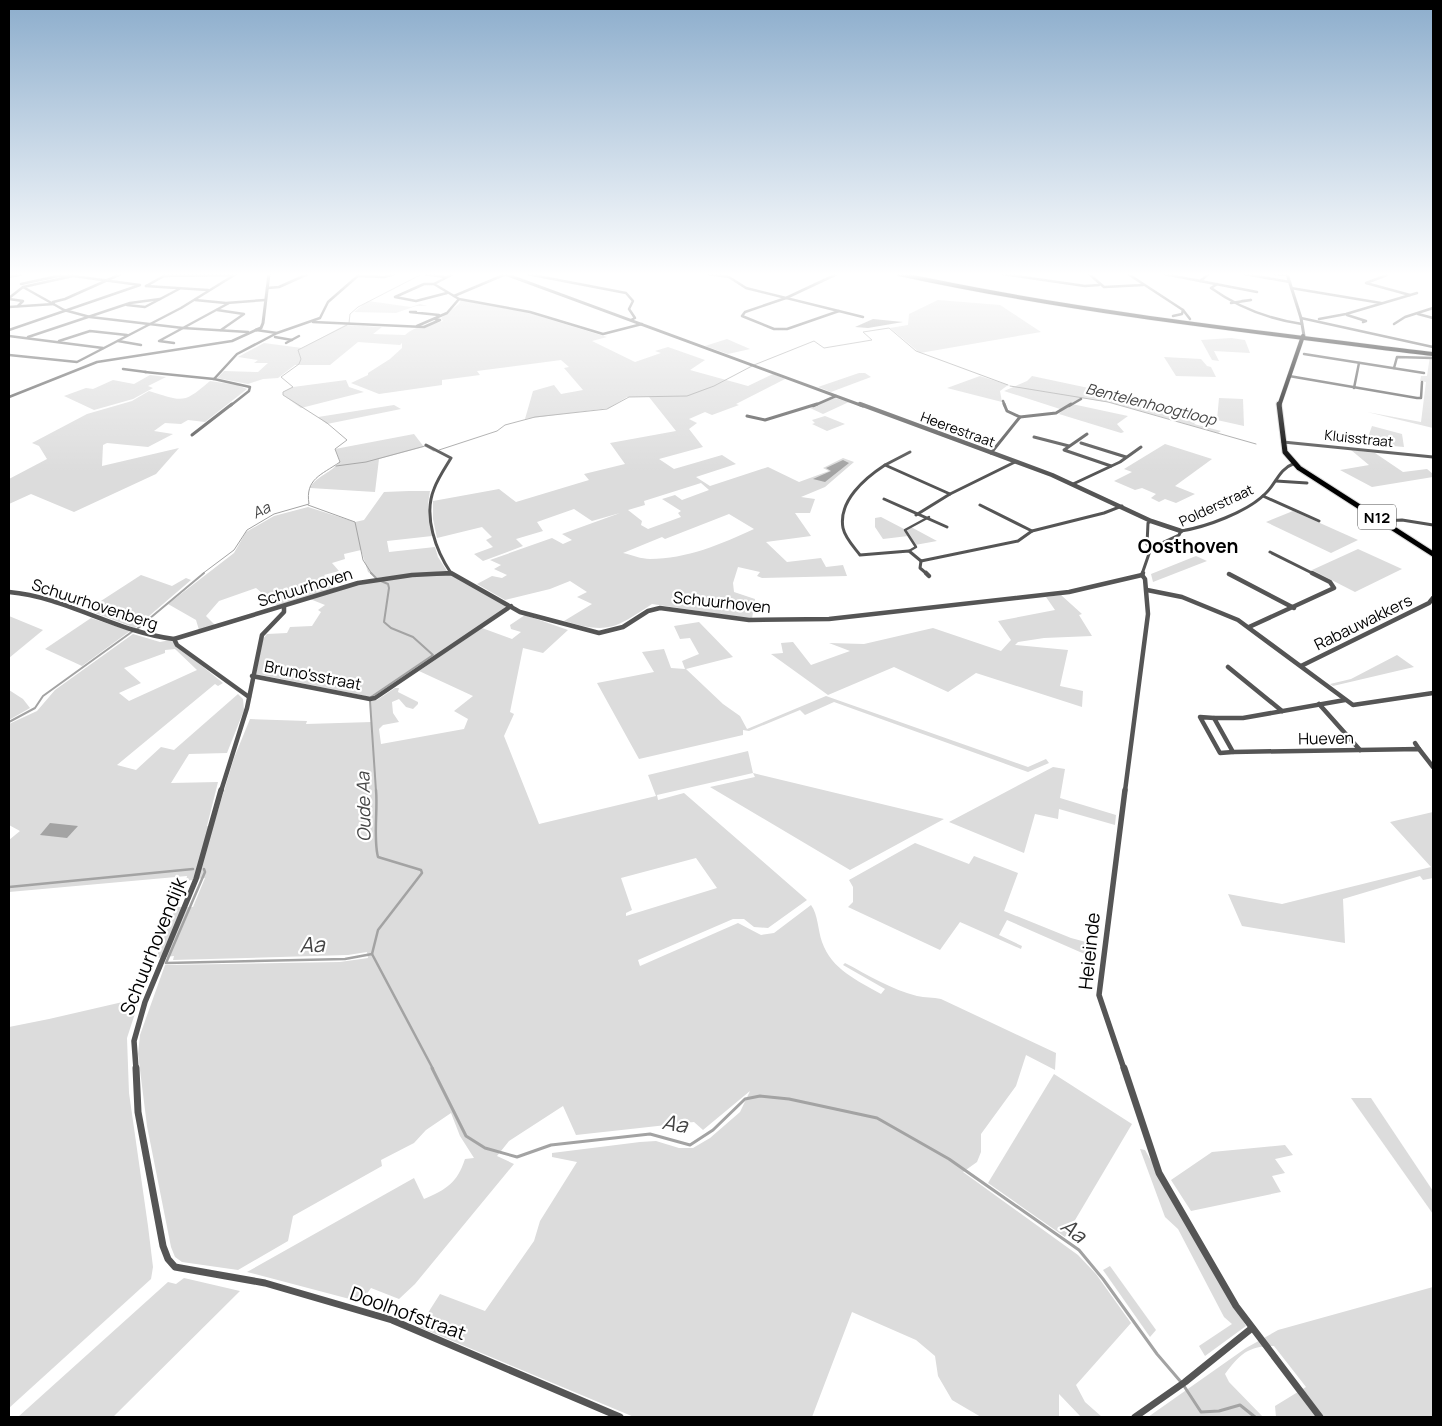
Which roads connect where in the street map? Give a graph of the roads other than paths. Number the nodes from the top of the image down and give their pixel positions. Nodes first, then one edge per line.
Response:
1 (292, 340) edge
2 (48, 341) edge
3 (60, 341) edge
4 (71, 341) edge
5 (117, 341) joint
6 (159, 341) edge
7 (233, 341) edge
8 (265, 341) edge
9 (687, 341) edge
10 (1302, 341) edge
11 (1332, 341) edge
12 (1406, 341) edge
13 (56, 342) junction
14 (66, 343) junction
15 (174, 343) dead end
16 (286, 344) dead end
17 (141, 345) dead end
18 (1433, 347) edge
19 (104, 348) junction
20 (1433, 353) edge
21 (1304, 354) dead end
22 (9, 355) edge
23 (1433, 358) edge
24 (1359, 363) junction
25 (1394, 368) junction
26 (123, 369) dead end
27 (1424, 373) dead end
28 (1289, 377) junction
29 (214, 379) junction
30 (1422, 382) dead end
31 (1354, 388) junction
32 (836, 396) junction
33 (9, 397) edge
34 (1081, 398) dead end
35 (1003, 401) dead end
36 (746, 416) dead end
37 (1020, 417) junction
38 (1087, 434) dead end
39 (192, 435) dead end
40 (1034, 437) dead end
41 (1283, 442) junction
42 (1081, 443) dead end
43 (426, 445) dead end
44 (1069, 446) junction
45 (1141, 447) dead end
46 (910, 452) dead end
47 (991, 453) junction
48 (1433, 457) edge
49 (1126, 458) junction
50 (1015, 462) junction
51 (1293, 464) junction
52 (885, 465) junction
53 (1111, 466) junction
54 (1276, 481) junction
55 (1307, 483) dead end
56 (1073, 484) junction
57 (950, 494) junction
58 (1263, 496) junction
59 (884, 499) dead end
60 (980, 505) dead end
61 (1122, 506) junction
62 (916, 515) junction
63 (929, 517) junction
64 (1151, 521) junction
65 (1319, 521) dead end
66 (1383, 521) junction
67 (1433, 525) edge
68 (947, 527) dead end
69 (1032, 531) junction
70 (1181, 531) junction
71 (1151, 548) junction
72 (909, 551) junction
73 (1270, 552) dead end
74 (1433, 554) edge
75 (921, 561) junction
76 (451, 574) junction
77 (1229, 574) dead end
78 (1142, 575) junction
79 (929, 576) dead end
80 (1147, 590) junction
81 (9, 592) edge
82 (1433, 598) edge
83 (284, 606) junction
84 (511, 606) junction
85 (1294, 608) junction
86 (1250, 626) junction
87 (174, 639) junction
88 (1301, 666) junction
89 (1228, 667) dead end
90 (252, 676) junction
91 (1433, 693) edge
92 (249, 698) junction
93 (1345, 700) junction
94 (1320, 704) junction
95 (1282, 711) junction
96 (1214, 718) junction
97 (1415, 743) dead end
98 (1419, 749) junction
99 (1360, 750) junction
100 (1234, 752) junction
101 (1433, 767) edge
102 (175, 1267) joint
103 (1252, 1328) junction
104 (620, 1417) edge
105 (1134, 1417) edge
106 (1320, 1417) edge

1 - 16 street
2 - 13 street
3 - 13 street
4 - 14 street
5 - 17 street
5 - 19 street
6 - 15 street
7 - 33 street
8 - 29 street
9 - 32 street, Heerestraat
10 - 28 main road
11 - 20 main road
12 - 18 street
13 - 14 street
14 - 19 street
19 - 22 street
21 - 24 street
23 - 25 street
24 - 25 street
24 - 31 street
25 - 27 street
26 - 29 street
28 - 31 street
28 - 41 main road
29 - 39 street
30 - 31 street
32 - 36 street
32 - 47 street, Heerestraat
34 - 37 street
35 - 37 street
37 - 47 street
38 - 44 street
40 - 44 street
41 - 48 street, Kluisstraat
41 - 51 main road
42 - 49 street
43 - 76 street
44 - 53 street
45 - 49 street
46 - 52 street
47 - 50 street, Heerestraat
49 - 53 street
50 - 56 street, Heerestraat
50 - 57 street
51 - 54 street, Polderstraat
51 - 66 main road, N12
52 - 57 street
52 - 72 street
53 - 56 street
54 - 55 street
54 - 58 street, Polderstraat
56 - 61 street, Heerestraat
57 - 62 street
58 - 65 street, Polderstraat
58 - 70 street, Polderstraat
59 - 62 street
60 - 69 street
61 - 64 street, Heerestraat
61 - 69 street
62 - 63 street
63 - 68 street
63 - 72 street
64 - 70 street, Heerestraat
64 - 71 street
66 - 67 street
66 - 74 main road, N12
69 - 75 street
70 - 71 street, Polderstraat
71 - 78 street
72 - 75 street
73 - 85 street
75 - 79 street
76 - 83 street, Schuurhoven
76 - 84 street, Schuurhoven
77 - 85 street
78 - 80 street, Heieinde
78 - 84 street, Schuurhoven
80 - 86 street
80 - 103 street, Heieinde
81 - 87 street, Schuurhovenberg
82 - 88 street, Rabauwakkers
83 - 87 street, Schuurhoven
83 - 90 street, Bruno'sstraat
84 - 90 street, Bruno'sstraat
85 - 86 street
86 - 88 street
87 - 92 street
88 - 93 street
89 - 95 street
90 - 92 street, Schuurhovendijk
91 - 93 street, Hueven
92 - 102 street, Schuurhovendijk
93 - 94 street, Hueven
94 - 95 street, Hueven
94 - 99 street
95 - 96 street, Hueven
96 - 100 street
96 - 100 street, Hueven
97 - 98 street
98 - 99 street, Hueven
98 - 101 street
99 - 100 street, Hueven
102 - 104 street, Doolhofstraat
103 - 105 street
103 - 106 street, Heieinde

